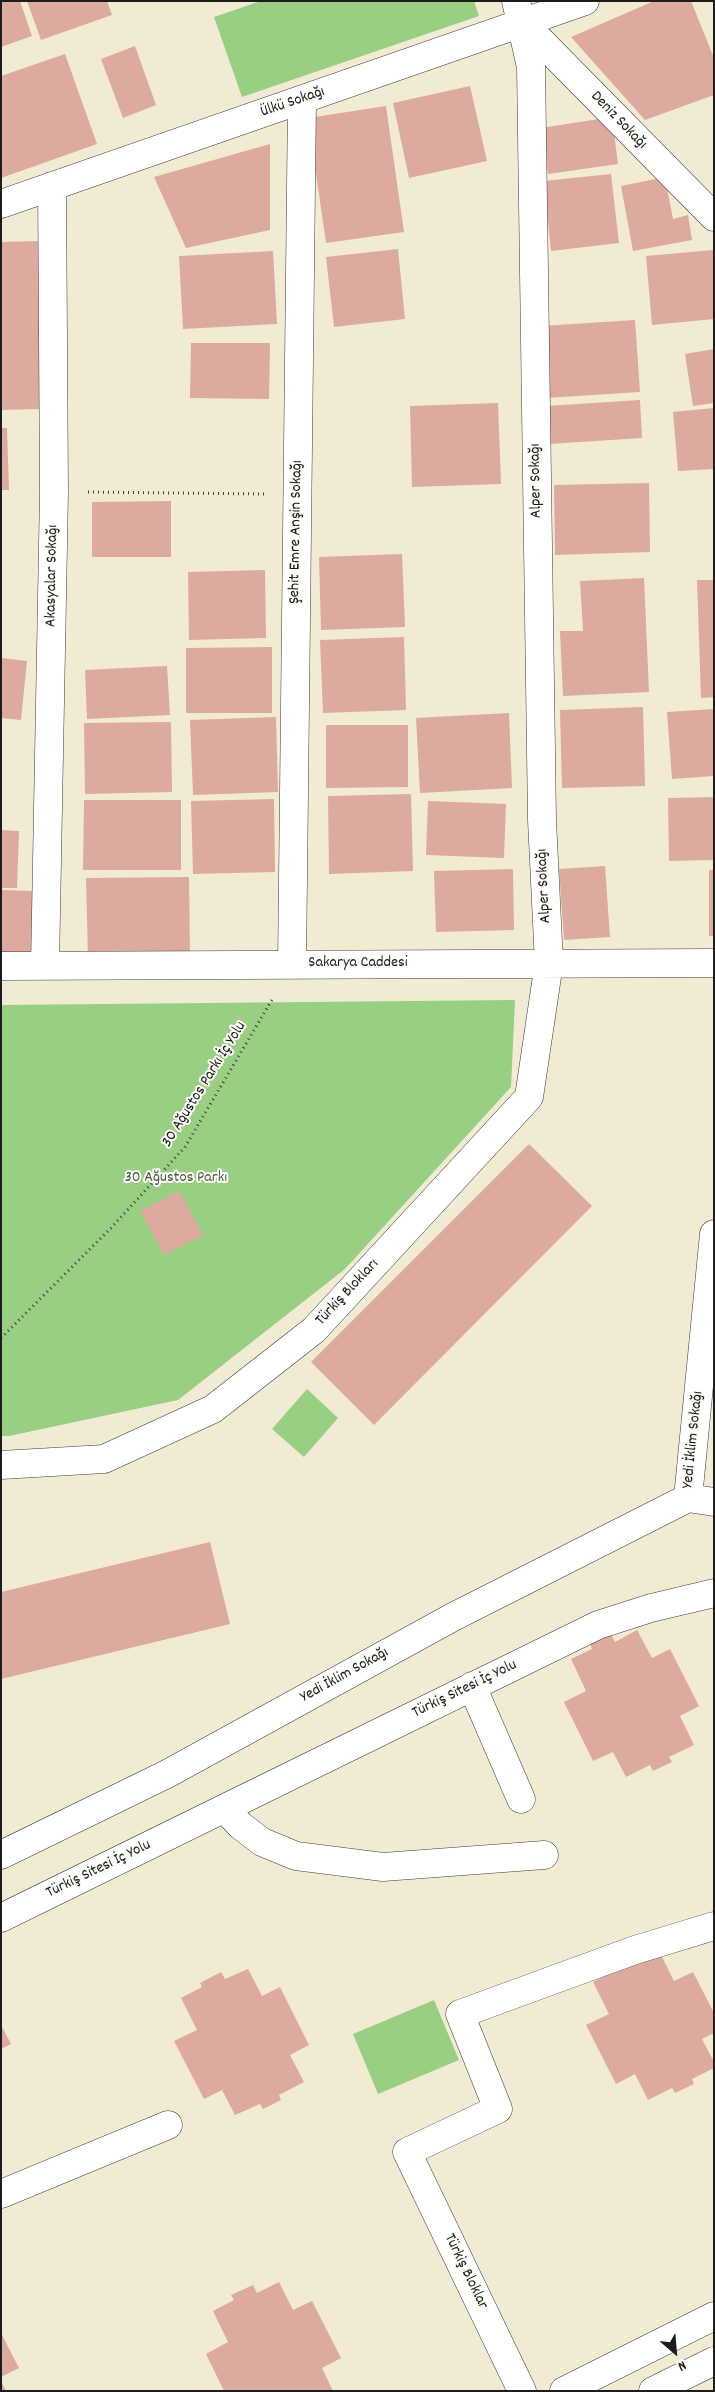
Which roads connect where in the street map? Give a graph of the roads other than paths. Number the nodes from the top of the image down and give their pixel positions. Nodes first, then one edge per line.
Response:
1 (585, 1) edge
2 (519, 12) edge
3 (302, 100) junction
4 (52, 186) junction
5 (1, 204) edge
6 (714, 217) edge
7 (714, 962) edge
8 (549, 963) junction
9 (292, 965) junction
10 (1, 966) edge
11 (45, 966) junction
12 (714, 1234) edge
13 (1, 1465) edge
14 (701, 1500) edge
15 (714, 1594) edge
16 (472, 1686) junction
17 (521, 1799) dead end
18 (225, 1809) junction
19 (1, 1855) edge
20 (544, 1855) dead end
21 (1, 1918) edge
22 (714, 1926) edge
23 (168, 2125) dead end
24 (1, 2194) edge
25 (714, 2316) edge
26 (714, 2361) edge
27 (522, 2391) edge
28 (564, 2391) edge
29 (654, 2391) edge

1 - 2 street, Ülkü Sokağı
2 - 3 street, Ülkü Sokağı
2 - 6 street, Deniz Sokağı
2 - 8 street, Alper Sokağı
3 - 4 street, Ülkü Sokağı
3 - 9 street, Şehit Emre Anşin Sokağı
4 - 5 street, Ülkü Sokağı
4 - 11 street, Akasyalar Sokağı
7 - 8 street, Sakarya Caddesi
8 - 9 street, Sakarya Caddesi
8 - 13 street, Türkiş Blokları
9 - 11 street, Sakarya Caddesi
10 - 11 street, Sakarya Caddesi
12 - 14 street, Yedi İklim Sokağı
14 - 19 street, Yedi İklim Sokağı
15 - 16 street, Türkiş Sitesi İç Yolu
16 - 17 street
16 - 18 street, Türkiş Sitesi İç Yolu
18 - 20 street
18 - 21 street, Türkiş Sitesi İç Yolu
22 - 27 street, Türkiş Bloklar
23 - 24 street
25 - 28 street
26 - 29 street

